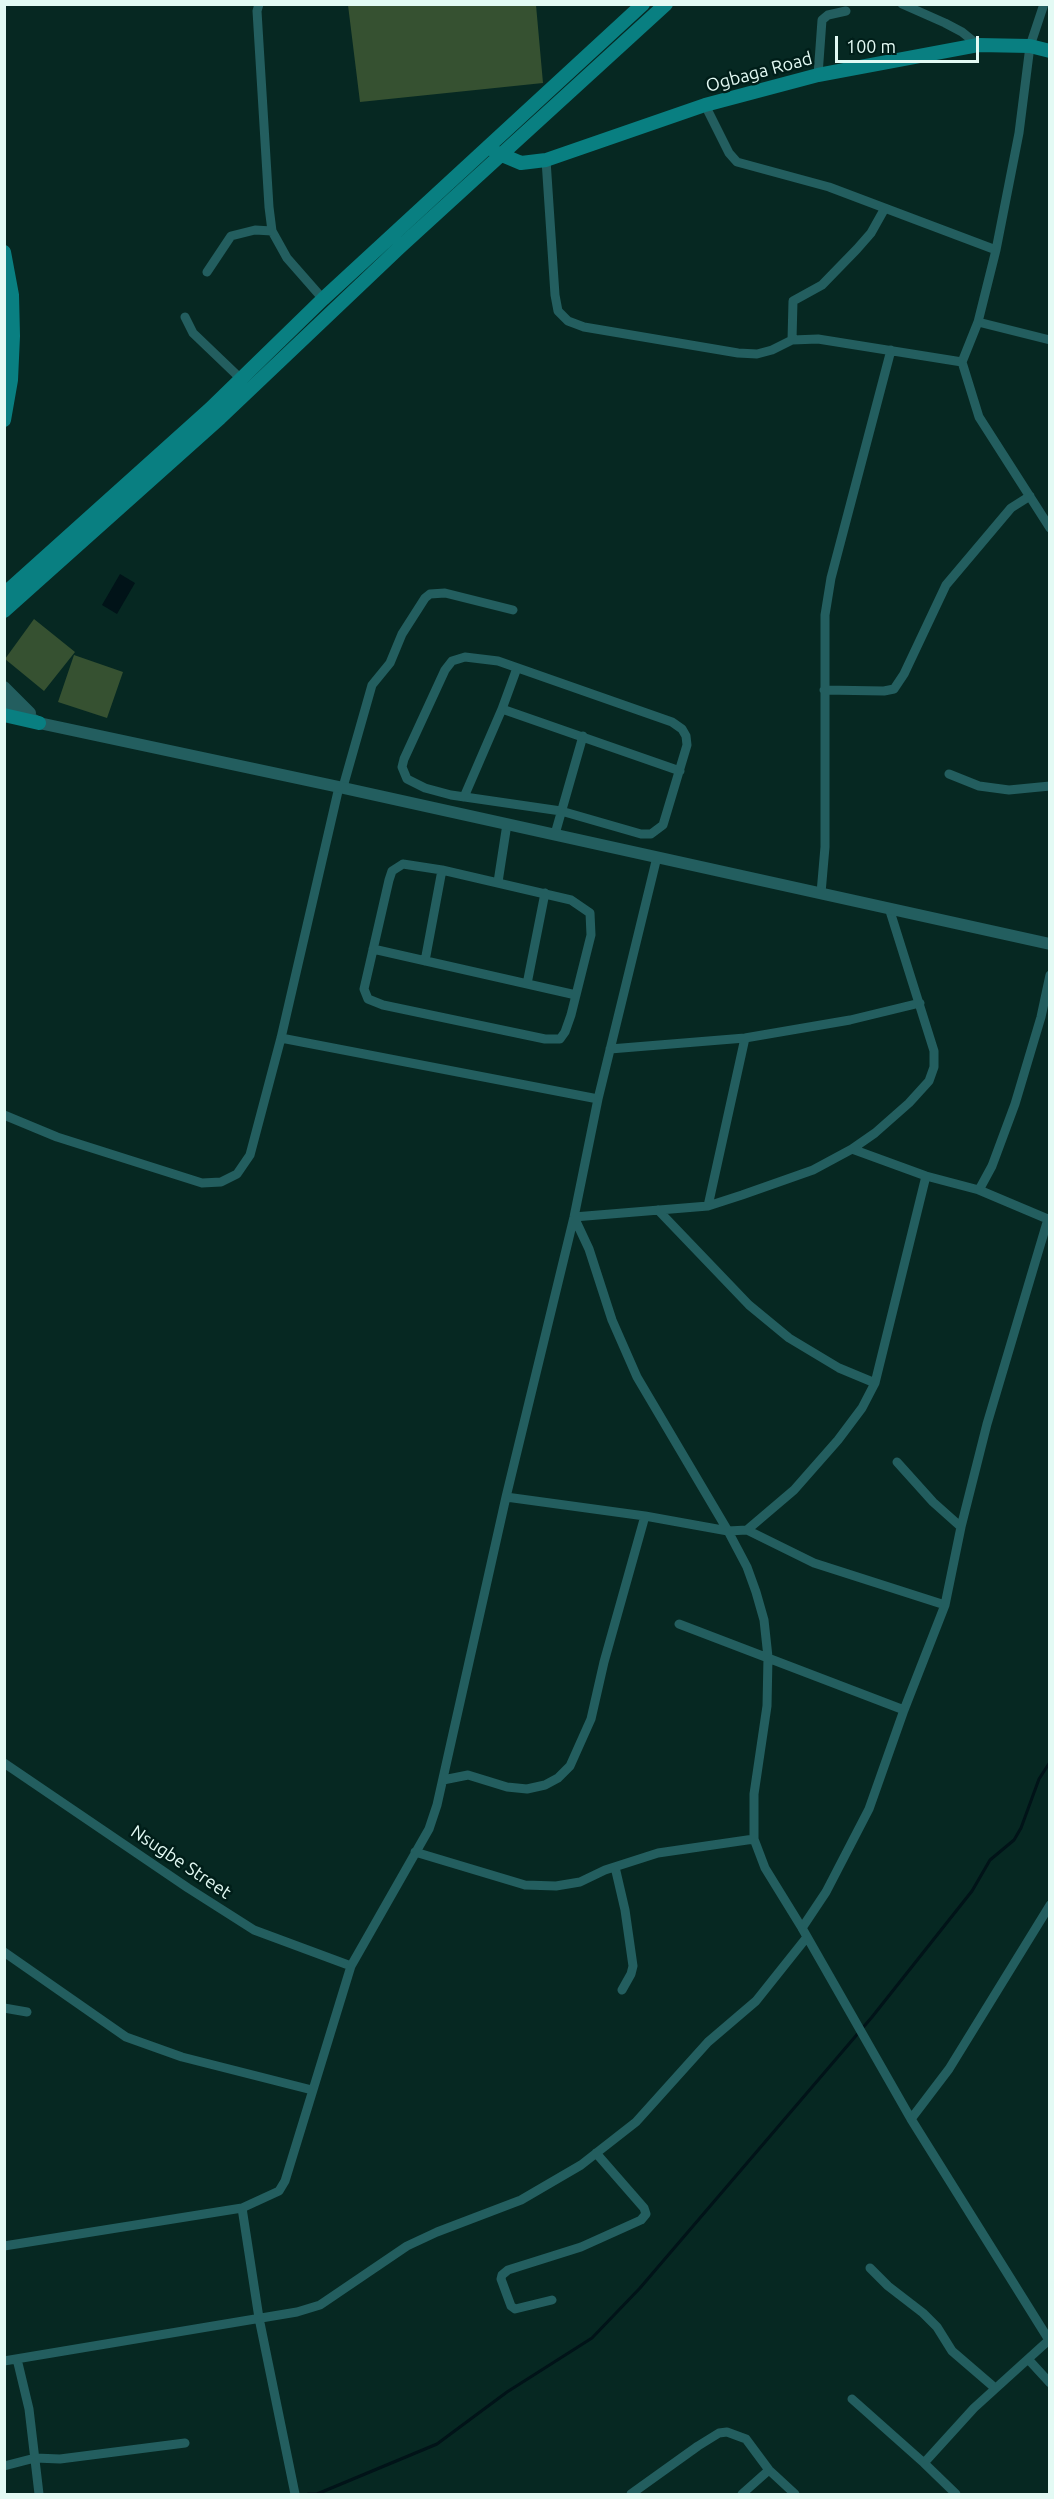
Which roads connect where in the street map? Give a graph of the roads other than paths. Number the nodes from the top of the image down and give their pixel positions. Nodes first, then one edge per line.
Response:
1 (259, 4) edge
2 (643, 4) edge
3 (666, 4) edge
4 (902, 4) edge
5 (1044, 4) edge
6 (846, 11) dead end
7 (978, 45) junction
8 (1030, 46) junction
9 (1050, 51) edge
10 (818, 75) junction
11 (705, 105) junction
12 (488, 146) junction
13 (500, 156) junction
14 (546, 160) junction
15 (885, 208) junction
16 (272, 231) junction
17 (996, 250) junction
18 (5, 253) edge
19 (207, 272) dead end
20 (323, 299) junction
21 (185, 317) dead end
22 (978, 322) junction
23 (792, 340) junction
24 (1050, 340) edge
25 (891, 350) junction
26 (962, 362) junction
27 (241, 379) junction
28 (4, 420) edge
29 (1030, 496) junction
30 (1050, 528) edge
31 (4, 594) edge
32 (513, 609) dead end
33 (4, 611) edge
34 (517, 668) junction
35 (4, 687) edge
36 (824, 690) junction
37 (4, 703) edge
38 (502, 709) junction
39 (4, 715) edge
40 (39, 723) junction
41 (583, 736) junction
42 (680, 771) junction
43 (949, 774) dead end
44 (1050, 786) edge
45 (341, 787) junction
46 (464, 797) junction
47 (561, 811) junction
48 (507, 824) junction
49 (555, 834) junction
50 (657, 857) junction
51 (442, 870) junction
52 (498, 882) junction
53 (821, 892) junction
54 (545, 893) junction
55 (889, 908) junction
56 (1050, 944) edge
57 (373, 949) junction
58 (425, 961) junction
59 (1050, 975) edge
60 (527, 984) junction
61 (576, 995) junction
62 (920, 1003) junction
63 (281, 1038) junction
64 (745, 1038) junction
65 (610, 1049) junction
66 (598, 1099) junction
67 (4, 1115) edge
68 (852, 1149) junction
69 (926, 1176) junction
70 (979, 1190) junction
71 (708, 1206) junction
72 (658, 1210) junction
73 (574, 1217) junction
74 (1049, 1220) edge
75 (875, 1383) junction
76 (897, 1462) dead end
77 (506, 1497) junction
78 (645, 1516) junction
79 (961, 1527) junction
80 (747, 1530) junction
81 (728, 1531) junction
82 (945, 1605) junction
83 (679, 1624) dead end
84 (768, 1657) junction
85 (904, 1710) junction
86 (4, 1763) edge
87 (443, 1780) junction
88 (754, 1839) junction
89 (415, 1852) junction
90 (615, 1867) junction
91 (1050, 1905) edge
92 (805, 1932) junction
93 (4, 1952) edge
94 (351, 1966) junction
95 (622, 1990) dead end
96 (4, 2008) edge
97 (27, 2012) dead end
98 (312, 2090) junction
99 (911, 2120) junction
100 (596, 2153) junction
101 (242, 2208) junction
102 (4, 2246) edge
103 (870, 2268) dead end
104 (552, 2300) dead end
105 (260, 2318) junction
106 (1049, 2340) edge
107 (17, 2359) junction
108 (1028, 2359) junction
109 (4, 2361) edge
110 (1050, 2383) edge
111 (995, 2388) junction
112 (852, 2399) dead end
113 (185, 2443) dead end
114 (35, 2458) junction
115 (924, 2463) junction
116 (4, 2466) edge
117 (769, 2470) junction
118 (294, 2490) edge
119 (39, 2494) edge
120 (631, 2494) edge
121 (742, 2494) edge
122 (795, 2494) edge
123 (956, 2494) edge

1 - 16 street
2 - 12 main road
3 - 13 main road
4 - 7 street
5 - 8 street
6 - 10 street
7 - 8 main road, Ogbaga Road
7 - 10 main road, Ogbaga Road
8 - 9 main road, Ogbaga Road
8 - 17 street
10 - 11 main road, Ogbaga Road
11 - 14 main road, Ogbaga Road
11 - 15 street
12 - 13 main road, Ogbaga Road
12 - 20 main road
13 - 14 main road, Ogbaga Road
13 - 33 main road
14 - 23 street
15 - 17 street
15 - 23 street
16 - 19 street
16 - 20 street
17 - 22 street
18 - 28 main road
20 - 27 main road
21 - 27 street
22 - 24 street
22 - 26 street
23 - 25 street
25 - 26 street
25 - 36 street
26 - 29 street
27 - 31 main road
29 - 30 street
29 - 36 street
32 - 45 street
34 - 38 street
34 - 42 street
34 - 46 street
35 - 40 street
36 - 53 street
37 - 40 street
38 - 41 street
38 - 46 street
39 - 40 main road
40 - 45 street
41 - 42 street
41 - 47 street
42 - 47 street
43 - 44 street
45 - 48 street
45 - 63 street
46 - 47 street
47 - 49 street
48 - 49 street
48 - 52 street
49 - 50 street
50 - 53 street
50 - 65 street
51 - 52 street
51 - 57 street
51 - 58 street
52 - 54 street
53 - 55 street
54 - 60 street
54 - 61 street
55 - 56 street
55 - 62 street
57 - 58 street
57 - 61 street
58 - 60 street
59 - 70 street
60 - 61 street
62 - 64 street
62 - 68 street
63 - 66 street
63 - 67 street
64 - 65 street
64 - 71 street
65 - 66 street
66 - 73 street
68 - 69 street
68 - 71 street
69 - 70 street
69 - 75 street
70 - 74 street
71 - 72 street
72 - 73 street
72 - 75 street
73 - 77 street
73 - 81 street
74 - 79 street
75 - 80 street
76 - 79 street
77 - 78 street
77 - 87 street
78 - 81 street
78 - 87 street
79 - 82 street
80 - 81 street
80 - 82 street
81 - 84 street
82 - 85 street
83 - 84 street
84 - 85 street
84 - 88 street
85 - 92 street
86 - 94 street, Nsugbe Street
87 - 89 street
88 - 90 street
88 - 92 street
89 - 90 street
89 - 94 street
90 - 95 street
91 - 99 street
92 - 99 street
92 - 100 street
93 - 98 street
94 - 98 street
96 - 97 street
98 - 101 street
99 - 106 street
100 - 104 street
100 - 105 street
101 - 102 street
101 - 105 street
103 - 111 street
105 - 107 street
105 - 118 street
106 - 108 street
107 - 109 street
107 - 114 street
108 - 110 street
108 - 111 street
111 - 115 street
112 - 115 street
113 - 114 street
114 - 116 street
114 - 119 street
115 - 123 street
117 - 120 street
117 - 121 street
117 - 122 street

